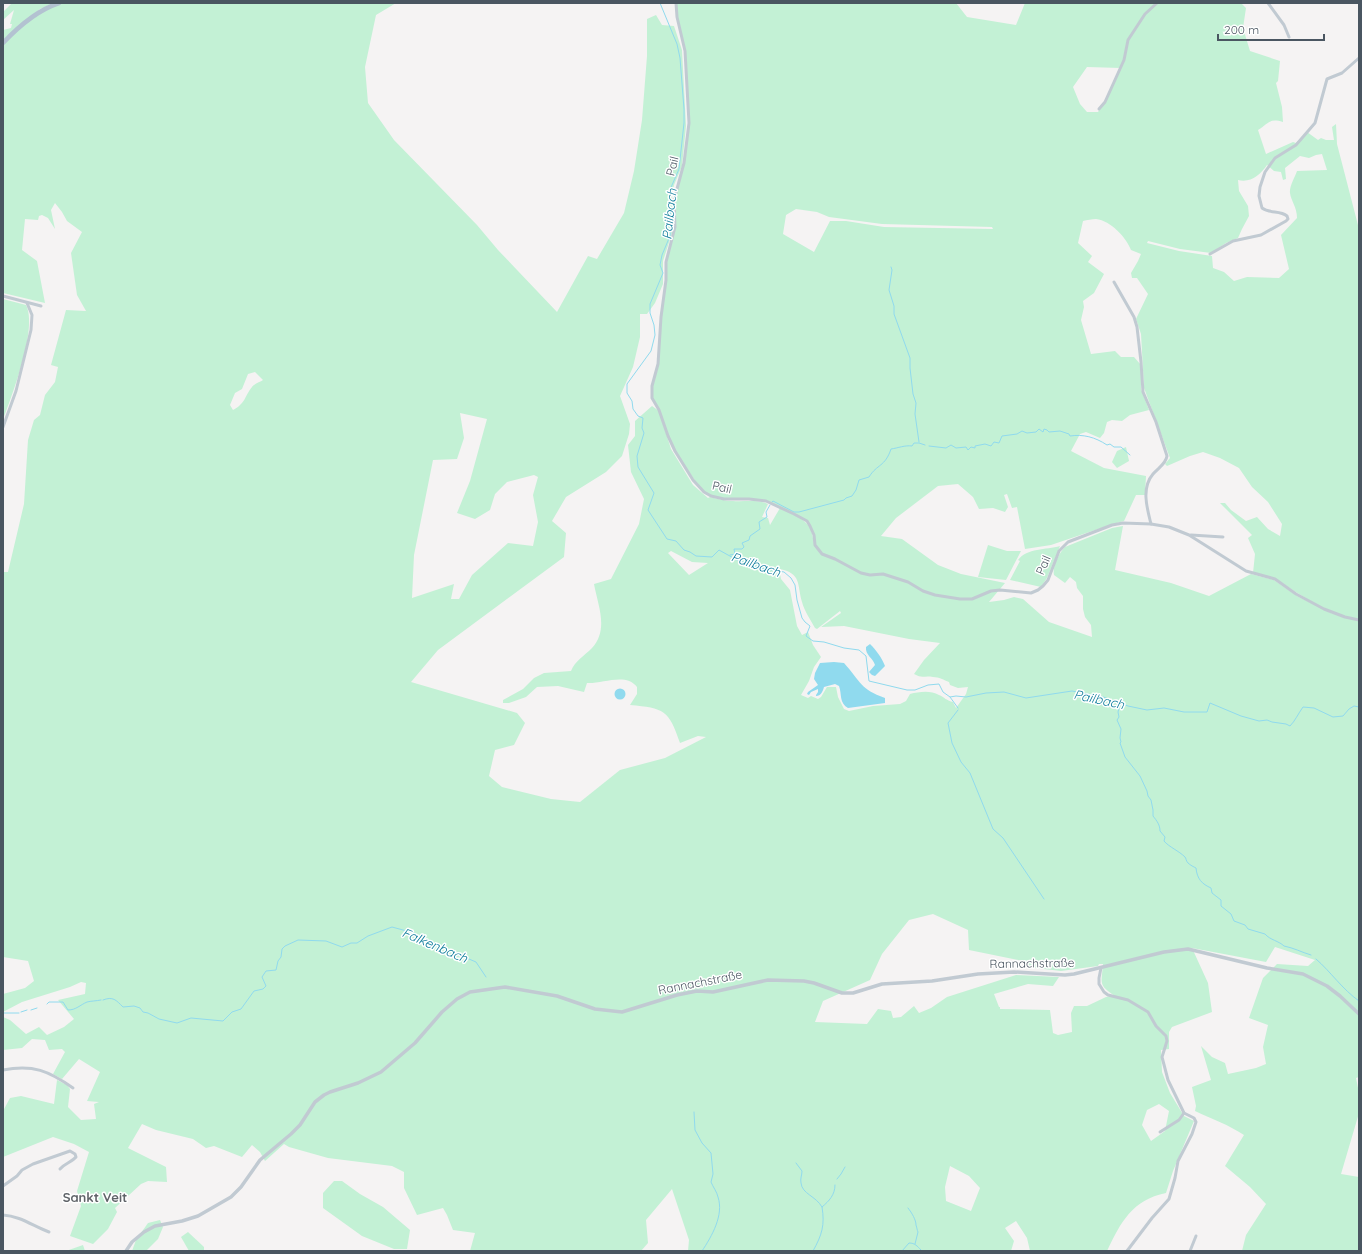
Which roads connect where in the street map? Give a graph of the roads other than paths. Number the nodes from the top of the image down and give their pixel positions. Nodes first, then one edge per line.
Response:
1 (59, 3) edge
2 (676, 3) edge
3 (1157, 3) edge
4 (1268, 3) edge
5 (1289, 37) dead end
6 (3, 43) edge
7 (1359, 58) edge
8 (1099, 109) dead end
9 (1210, 254) dead end
10 (1114, 282) dead end
11 (3, 296) edge
12 (27, 303) junction
13 (41, 306) dead end
14 (3, 427) edge
15 (1151, 524) junction
16 (1189, 535) junction
17 (1223, 537) dead end
18 (1359, 620) edge
19 (1101, 968) junction
20 (1359, 1014) edge
21 (3, 1070) edge
22 (73, 1088) dead end
23 (1184, 1113) junction
24 (1160, 1132) dead end
25 (60, 1169) dead end
26 (3, 1186) edge
27 (3, 1215) edge
28 (48, 1232) dead end
29 (1196, 1236) dead end
30 (126, 1251) edge
31 (1127, 1251) edge
32 (1190, 1251) edge

1 - 6 main road
2 - 15 street, Pail
3 - 8 street
4 - 5 street
7 - 9 street
10 - 15 street
11 - 12 street
12 - 13 street
12 - 14 street
15 - 16 street, Pail
16 - 17 street, Pail
16 - 18 street, Pail
19 - 20 street, Rannachstraße
19 - 23 street
19 - 30 street, Rannachstraße
21 - 22 street
23 - 24 street
23 - 31 street
25 - 26 street
27 - 28 street
29 - 32 street

